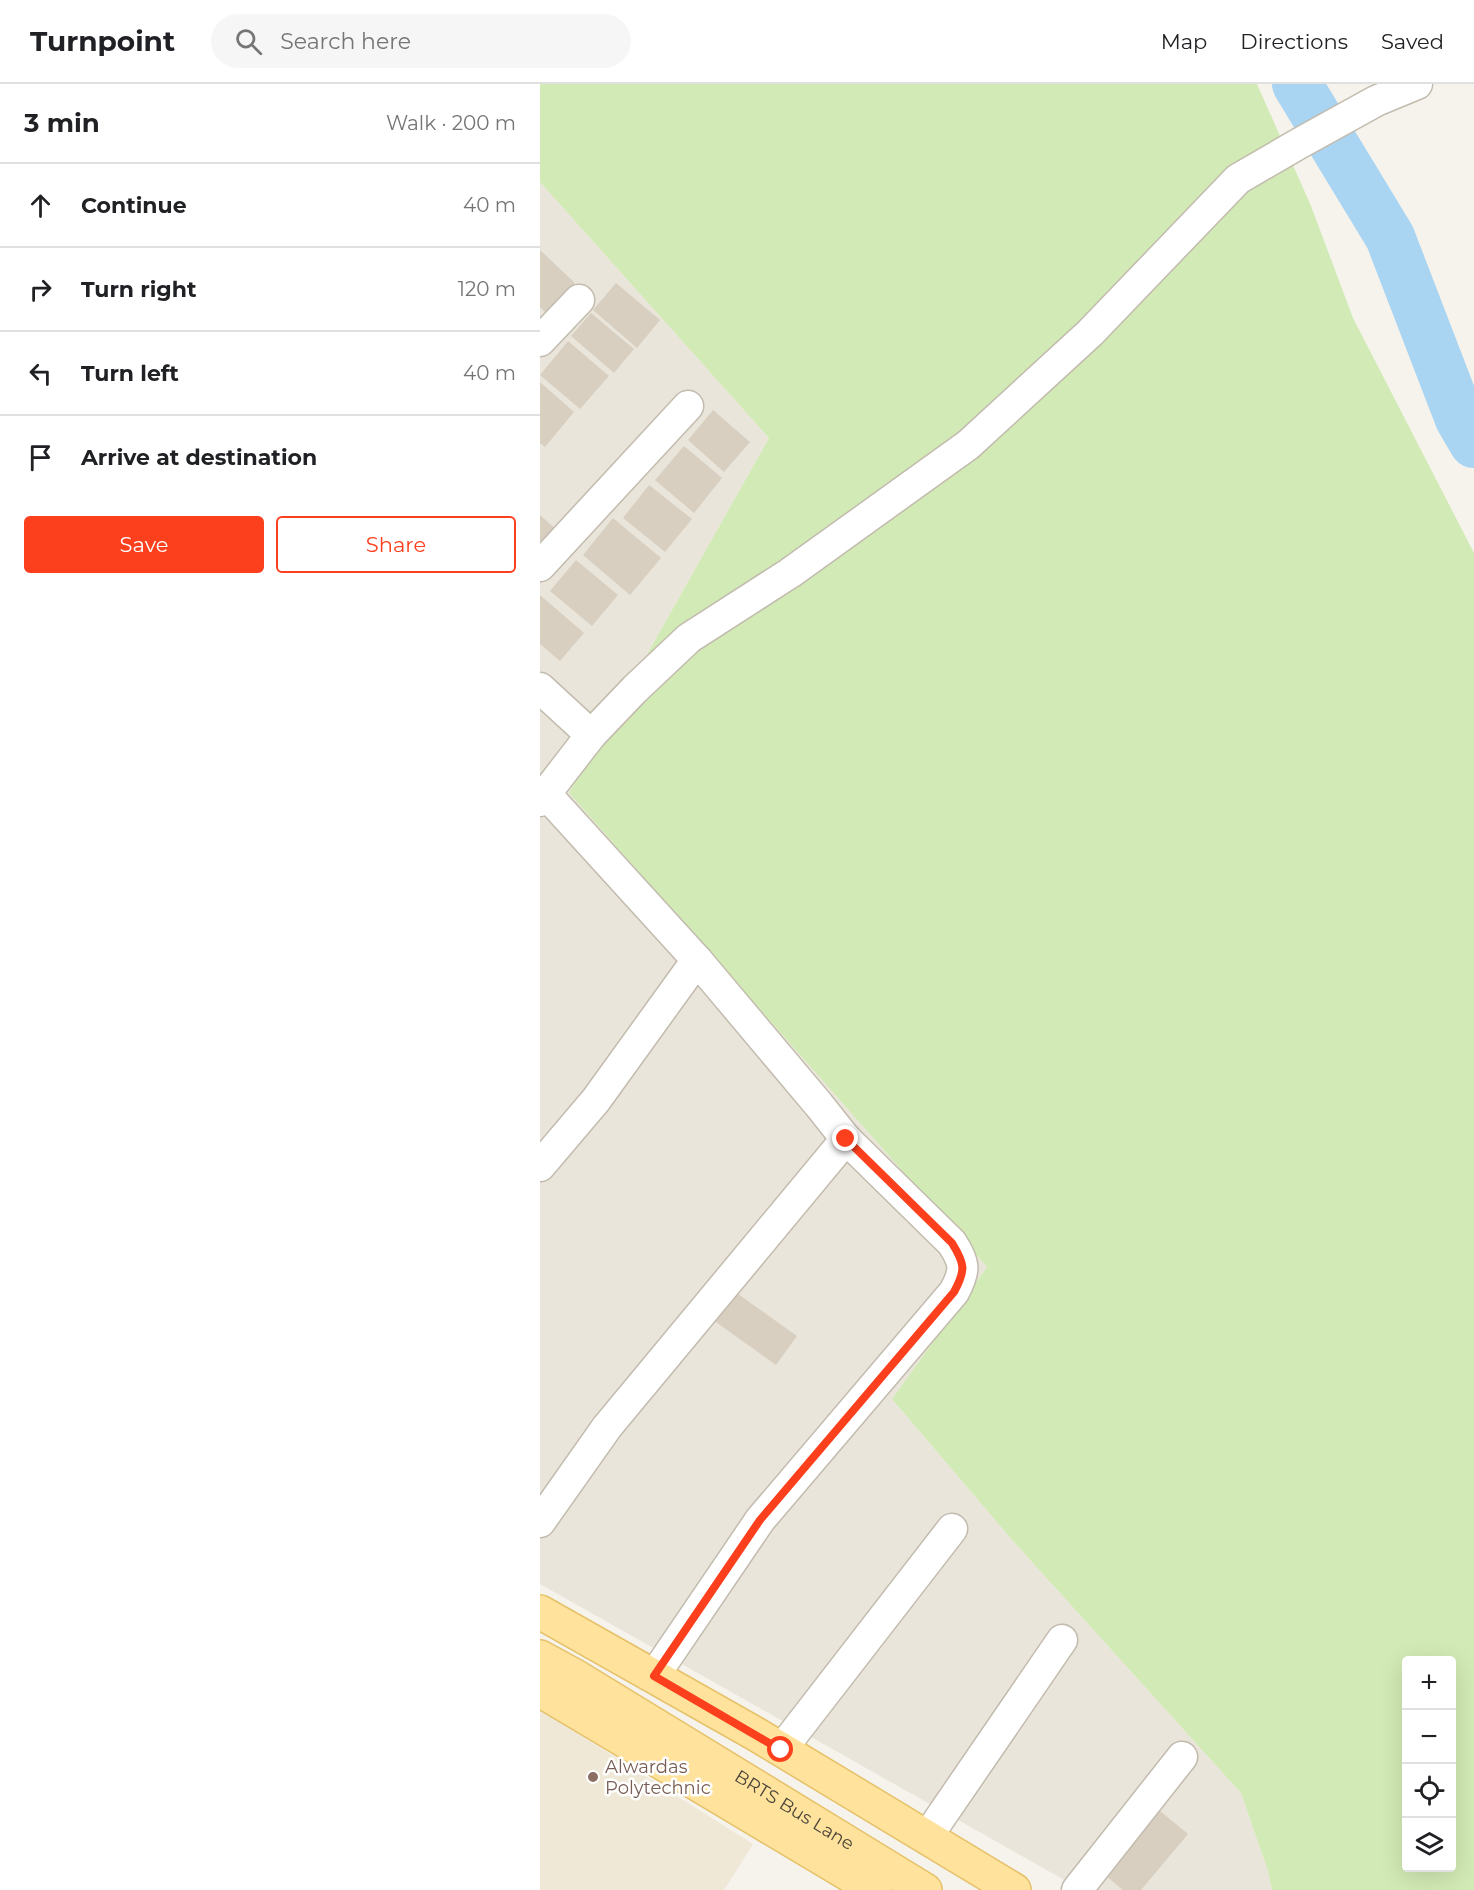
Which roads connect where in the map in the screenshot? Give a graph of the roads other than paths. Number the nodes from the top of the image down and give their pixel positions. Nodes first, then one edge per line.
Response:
1 (1417, 84) edge
2 (579, 300) dead end
3 (540, 341) edge
4 (688, 406) dead end
5 (540, 566) edge
6 (540, 688) edge
7 (591, 735) junction
8 (543, 797) edge
9 (697, 960) junction
10 (846, 1139) junction
11 (540, 1166) edge
12 (540, 1522) edge
13 (951, 1529) dead end
14 (540, 1612) edge
15 (1062, 1640) dead end
16 (540, 1657) edge
17 (654, 1676) junction
18 (540, 1690) edge
19 (781, 1750) junction
20 (1182, 1757) dead end
21 (927, 1837) junction
22 (875, 1890) edge
23 (926, 1890) edge
24 (1014, 1890) edge
25 (1077, 1890) edge

1 - 7 street
2 - 3 street
4 - 5 street
6 - 7 street
7 - 8 street
8 - 9 street
9 - 10 street
9 - 11 street
10 - 12 street
10 - 17 street
13 - 19 street
14 - 17 main road
15 - 21 street
16 - 23 main road, BRTS Bus Lane
17 - 19 main road
18 - 22 main road
19 - 21 main road
20 - 25 street
21 - 24 main road

